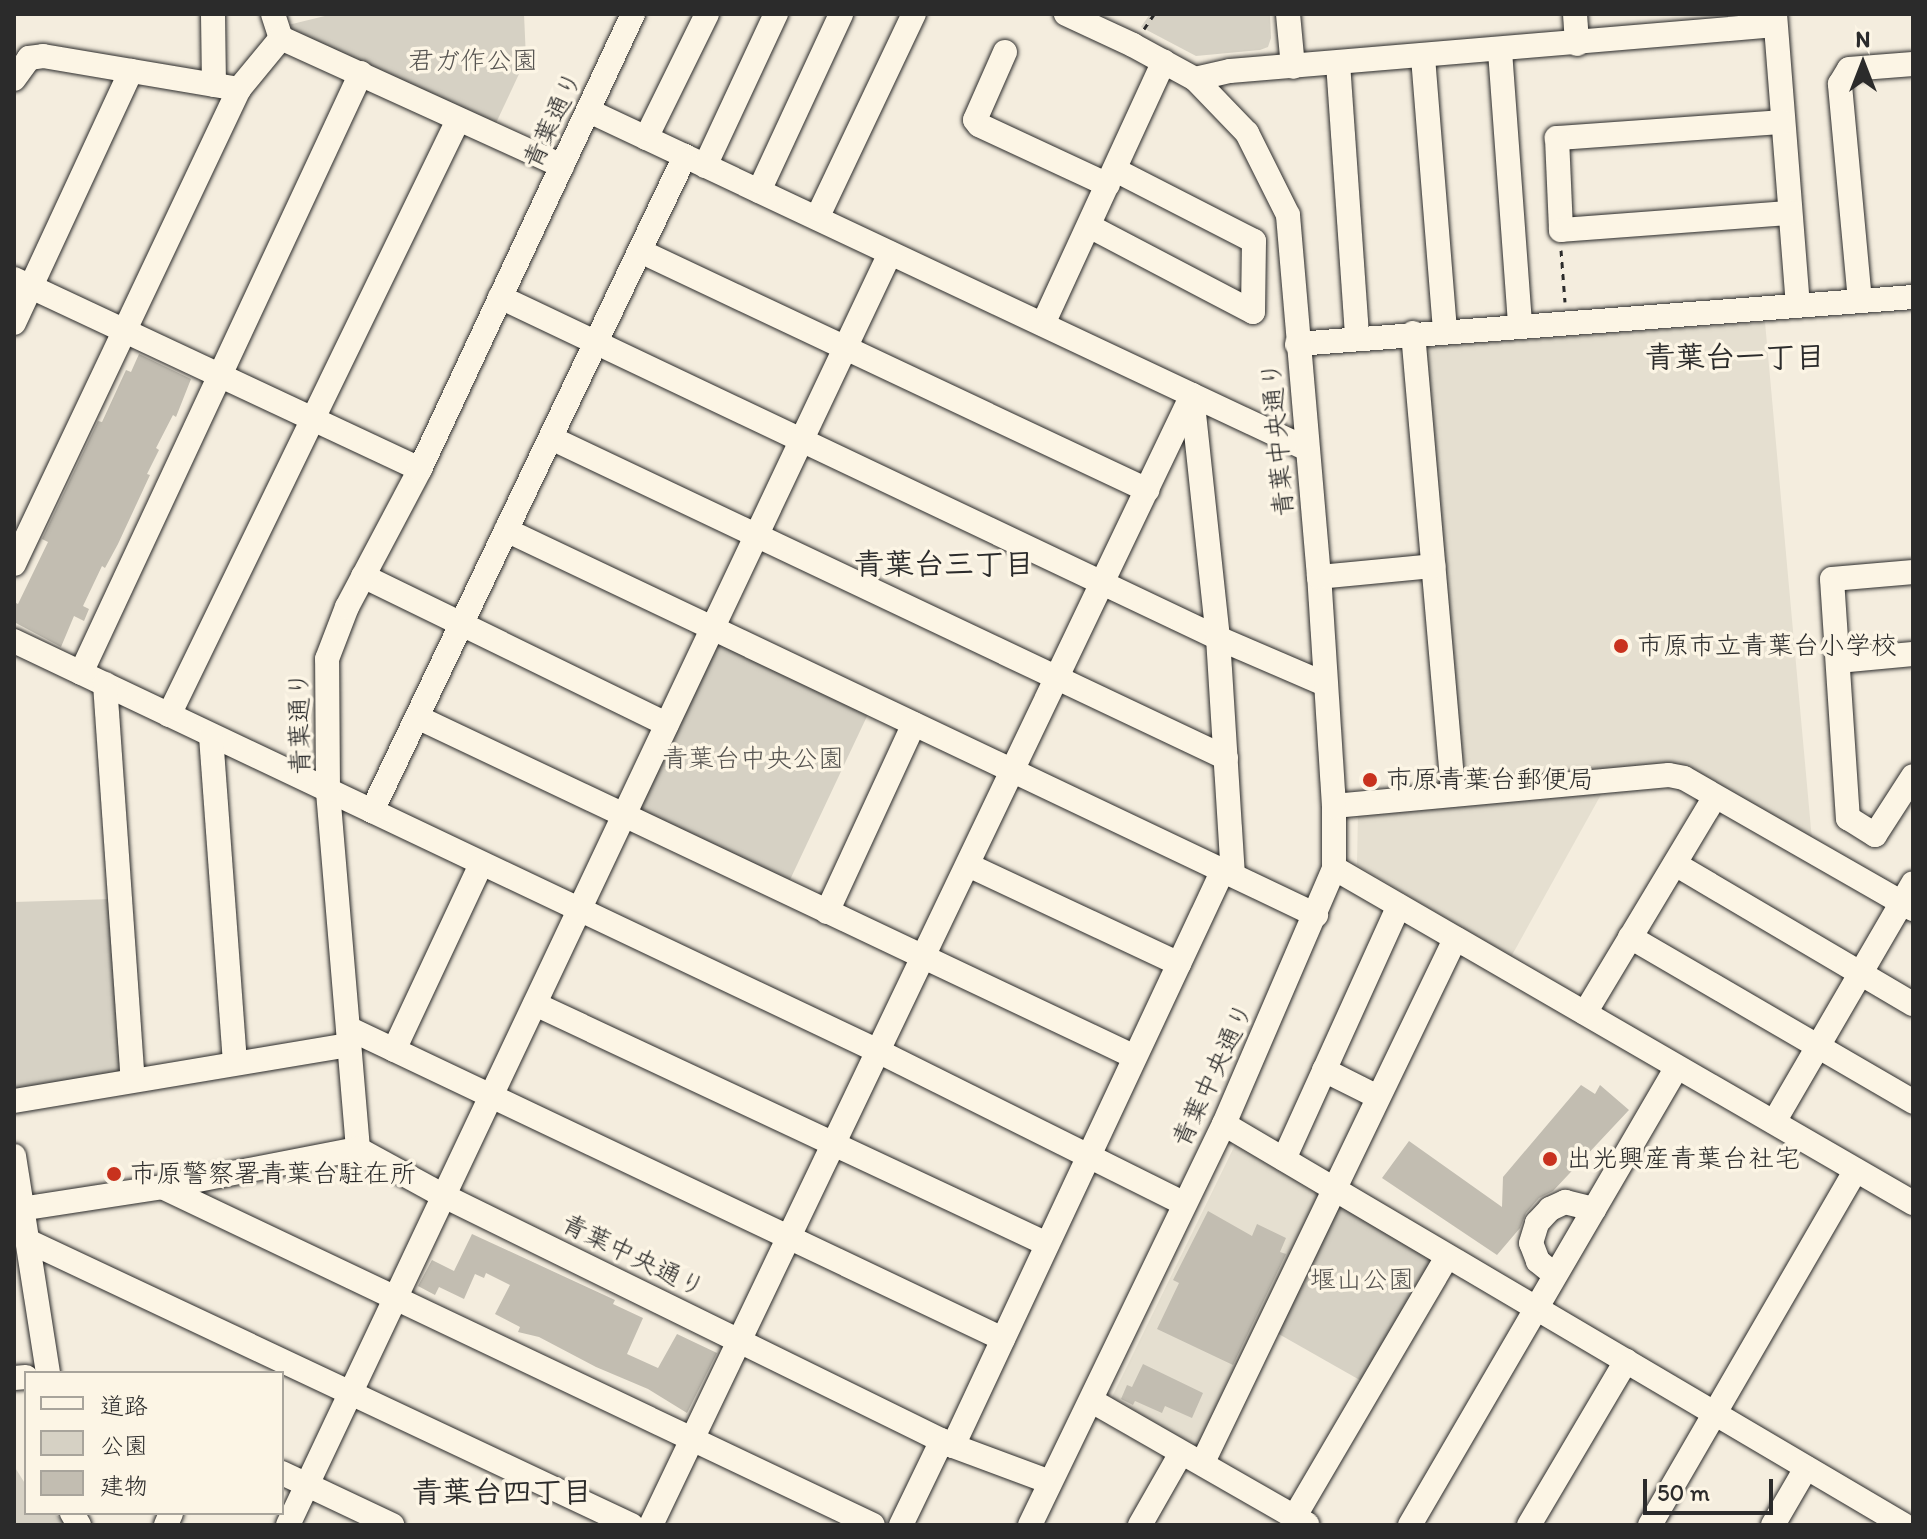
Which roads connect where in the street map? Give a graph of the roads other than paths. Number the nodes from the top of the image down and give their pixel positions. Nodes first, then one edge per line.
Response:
1 (213, 14) edge
2 (273, 14) edge
3 (633, 14) edge
4 (707, 14) edge
5 (776, 14) edge
6 (841, 14) edge
7 (914, 14) edge
8 (1066, 14) edge
9 (1288, 14) edge
10 (1575, 14) edge
11 (1775, 20) edge
12 (1677, 24) edge
13 (281, 38) junction
14 (1577, 44) junction
15 (1500, 51) junction
16 (1005, 52) dead end
17 (1423, 57) junction
18 (1164, 61) junction
19 (1338, 63) junction
20 (1913, 64) edge
21 (1293, 67) junction
22 (131, 71) junction
23 (361, 73) junction
24 (14, 79) edge
25 (1195, 79) junction
26 (226, 87) junction
27 (589, 111) junction
28 (458, 120) junction
29 (1782, 122) junction
30 (646, 138) junction
31 (695, 161) junction
32 (562, 166) junction
33 (1111, 178) junction
34 (759, 191) junction
35 (1789, 213) junction
36 (817, 218) junction
37 (1089, 226) junction
38 (640, 251) junction
39 (890, 253) junction
40 (22, 282) edge
41 (500, 297) junction
42 (1913, 297) edge
43 (1860, 301) junction
44 (1798, 305) junction
45 (14, 323) edge
46 (1043, 324) junction
47 (1520, 326) junction
48 (124, 330) junction
49 (1445, 331) junction
50 (1413, 333) junction
51 (1357, 337) junction
52 (596, 342) junction
53 (1297, 344) junction
54 (845, 349) junction
55 (220, 375) junction
56 (1192, 395) junction
57 (313, 419) junction
58 (551, 438) junction
59 (803, 438) junction
60 (1307, 449) junction
61 (420, 469) junction
62 (1147, 490) junction
63 (506, 530) junction
64 (757, 536) junction
65 (14, 564) edge
66 (1433, 566) junction
67 (1913, 572) edge
68 (363, 576) junction
69 (1319, 577) junction
70 (1103, 583) junction
71 (461, 624) junction
72 (713, 628) junction
73 (1218, 638) junction
74 (14, 641) edge
75 (1913, 654) edge
76 (1838, 661) junction
77 (81, 673) junction
78 (1058, 677) junction
79 (105, 684) junction
80 (1325, 684) junction
81 (169, 715) junction
82 (417, 717) junction
83 (667, 724) junction
84 (914, 724) junction
85 (211, 736) junction
86 (1226, 758) junction
87 (1014, 771) junction
88 (1913, 776) edge
89 (328, 790) junction
90 (1453, 794) junction
91 (1715, 797) junction
92 (1334, 806) junction
93 (372, 811) junction
94 (625, 814) junction
95 (481, 864) junction
96 (1675, 864) junction
97 (968, 865) junction
98 (1334, 868) junction
99 (1228, 872) junction
100 (1909, 898) edge
101 (1399, 906) junction
102 (579, 911) junction
103 (827, 912) junction
104 (1316, 915) junction
105 (1630, 937) junction
106 (1455, 939) junction
107 (923, 957) junction
108 (1179, 964) junction
109 (1860, 974) junction
110 (535, 1004) junction
111 (1913, 1004) edge
112 (1585, 1013) junction
113 (349, 1036) junction
114 (1818, 1047) junction
115 (394, 1050) junction
116 (878, 1051) junction
117 (1135, 1057) junction
118 (235, 1063) junction
119 (1677, 1067) junction
120 (1324, 1070) junction
121 (133, 1080) junction
122 (493, 1095) junction
123 (1378, 1097) junction
124 (14, 1101) edge
125 (1913, 1102) edge
126 (1774, 1122) junction
127 (1224, 1124) junction
128 (832, 1144) junction
129 (358, 1149) junction
130 (14, 1156) edge
131 (1089, 1157) junction
132 (1284, 1159) junction
133 (1856, 1170) junction
134 (162, 1187) junction
135 (1334, 1189) junction
136 (442, 1195) junction
137 (1183, 1203) junction
138 (1913, 1203) edge
139 (18, 1209) edge
140 (1594, 1209) junction
141 (788, 1236) junction
142 (28, 1241) junction
143 (1047, 1244) junction
144 (1447, 1257) junction
145 (23, 1272) edge
146 (1555, 1275) junction
147 (394, 1295) junction
148 (1535, 1308) junction
149 (741, 1339) junction
150 (1003, 1339) junction
151 (1626, 1361) junction
152 (54, 1370) edge
153 (350, 1394) junction
154 (1092, 1401) junction
155 (1715, 1414) junction
156 (692, 1438) junction
157 (948, 1443) junction
158 (1192, 1458) junction
159 (1806, 1468) junction
160 (284, 1474) edge
161 (1050, 1482) junction
162 (307, 1484) junction
163 (1302, 1520) edge
164 (1901, 1524) edge
165 (288, 1525) edge
166 (392, 1525) edge
167 (631, 1525) edge
168 (651, 1525) edge
169 (873, 1525) edge
170 (901, 1525) edge
171 (1030, 1525) edge
172 (1140, 1525) edge
173 (1410, 1525) edge
174 (1529, 1525) edge
175 (1650, 1525) edge
176 (1773, 1525) edge

1 - 26 street
2 - 13 street
3 - 27 street, 青葉通り
4 - 30 street
5 - 31 street
6 - 34 street
7 - 36 street
8 - 18 street, 青葉中央通り
9 - 21 street
10 - 14 street
11 - 12 street
11 - 29 street
12 - 14 street
13 - 23 street
13 - 26 street
14 - 15 street
15 - 17 street
15 - 47 street
16 - 33 street
17 - 19 street
17 - 49 street
18 - 25 street, 青葉中央通り
18 - 33 street
19 - 21 street
19 - 51 street
20 - 43 street
21 - 25 street
22 - 24 street
22 - 26 street
22 - 40 street
23 - 28 street
23 - 55 street
25 - 53 street, 青葉中央通り
26 - 48 street
27 - 30 street
27 - 32 street, 青葉通り
28 - 32 street
28 - 57 street
29 - 35 street
29 - 35 street
30 - 31 street
31 - 34 street
31 - 38 street
32 - 41 street, 青葉通り
33 - 37 street
33 - 37 street
34 - 36 street
35 - 44 street
36 - 39 street
37 - 46 street
38 - 52 street
38 - 54 street
39 - 46 street
39 - 54 street
40 - 45 street
40 - 48 street
41 - 52 street
41 - 61 street, 青葉通り
42 - 43 street
43 - 44 street
44 - 47 street
46 - 56 street
47 - 49 street
48 - 55 street
48 - 65 street
49 - 50 street
50 - 51 street
50 - 66 street
51 - 53 street
52 - 58 street
52 - 59 street
53 - 60 street, 青葉中央通り
54 - 59 street
54 - 62 street
55 - 57 street
55 - 77 street
56 - 60 street
56 - 62 street
56 - 73 street
57 - 61 street
57 - 81 street
58 - 63 street
58 - 64 street
59 - 64 street
59 - 70 street
60 - 69 street, 青葉中央通り
61 - 68 street, 青葉通り
62 - 70 street
63 - 71 street
63 - 72 street
64 - 72 street
64 - 78 street
66 - 69 street
66 - 90 street
67 - 76 street
68 - 71 street
68 - 89 street, 青葉通り
69 - 80 street, 青葉中央通り
70 - 73 street
70 - 78 street
71 - 82 street
71 - 83 street
72 - 83 street
72 - 84 street
73 - 80 street
73 - 86 street
74 - 77 street
75 - 76 street
76 - 88 street
77 - 79 street
78 - 86 street
78 - 87 street
79 - 81 street
79 - 121 street
80 - 92 street, 青葉中央通り
81 - 85 street
82 - 93 street
82 - 94 street
83 - 94 street
84 - 87 street
84 - 103 street
85 - 89 street
85 - 118 street
86 - 99 street
87 - 97 street
87 - 99 street
89 - 93 street
89 - 113 street, 青葉通り
90 - 91 street
90 - 92 street
91 - 96 street
91 - 100 street
92 - 98 street, 青葉中央通り
93 - 95 street
94 - 102 street
94 - 103 street
95 - 102 street
95 - 115 street
96 - 105 street
96 - 109 street
97 - 107 street
97 - 108 street
98 - 101 street
98 - 104 street, 青葉中央通り
99 - 104 street
99 - 108 street
100 - 109 street
101 - 106 street
101 - 120 street
102 - 110 street
102 - 116 street
103 - 107 street
104 - 127 street, 青葉中央通り
105 - 112 street
105 - 114 street
106 - 112 street
106 - 123 street
107 - 116 street
107 - 117 street
108 - 117 street
109 - 111 street
109 - 114 street
110 - 122 street
110 - 128 street
112 - 119 street
113 - 115 street
113 - 118 street
113 - 129 street, 青葉通り
114 - 125 street
114 - 126 street
115 - 122 street
116 - 128 street
116 - 131 street
117 - 131 street
118 - 121 street
119 - 126 street
119 - 140 street
120 - 123 street
120 - 132 street
121 - 124 street
122 - 136 street
122 - 141 street
123 - 135 street
126 - 133 street
127 - 132 street
127 - 137 street, 青葉中央通り
128 - 141 street
128 - 143 street
129 - 134 street
129 - 136 street, 青葉中央通り
130 - 139 street
131 - 137 street
131 - 143 street
132 - 135 street
133 - 138 street
133 - 155 street
134 - 139 street
134 - 147 street
135 - 144 street
135 - 158 street
136 - 147 street
136 - 149 street, 青葉中央通り
137 - 154 street, 青葉中央通り
139 - 142 street
140 - 146 street
140 - 146 street
141 - 149 street
141 - 150 street
142 - 145 street
142 - 153 street
143 - 150 street
144 - 148 street
144 - 163 street
145 - 152 street
146 - 148 street
147 - 153 street
147 - 156 street
148 - 151 street
148 - 173 street
149 - 156 street
149 - 157 street, 青葉中央通り
150 - 157 street
151 - 155 street
151 - 174 street
153 - 162 street
153 - 167 street
154 - 158 street
154 - 161 street, 青葉中央通り
155 - 159 street
155 - 175 street
156 - 168 street
156 - 169 street
157 - 161 street, 青葉中央通り
157 - 170 street
158 - 163 street
158 - 172 street
159 - 164 street
159 - 176 street
160 - 162 street
161 - 171 street
162 - 165 street
162 - 166 street

